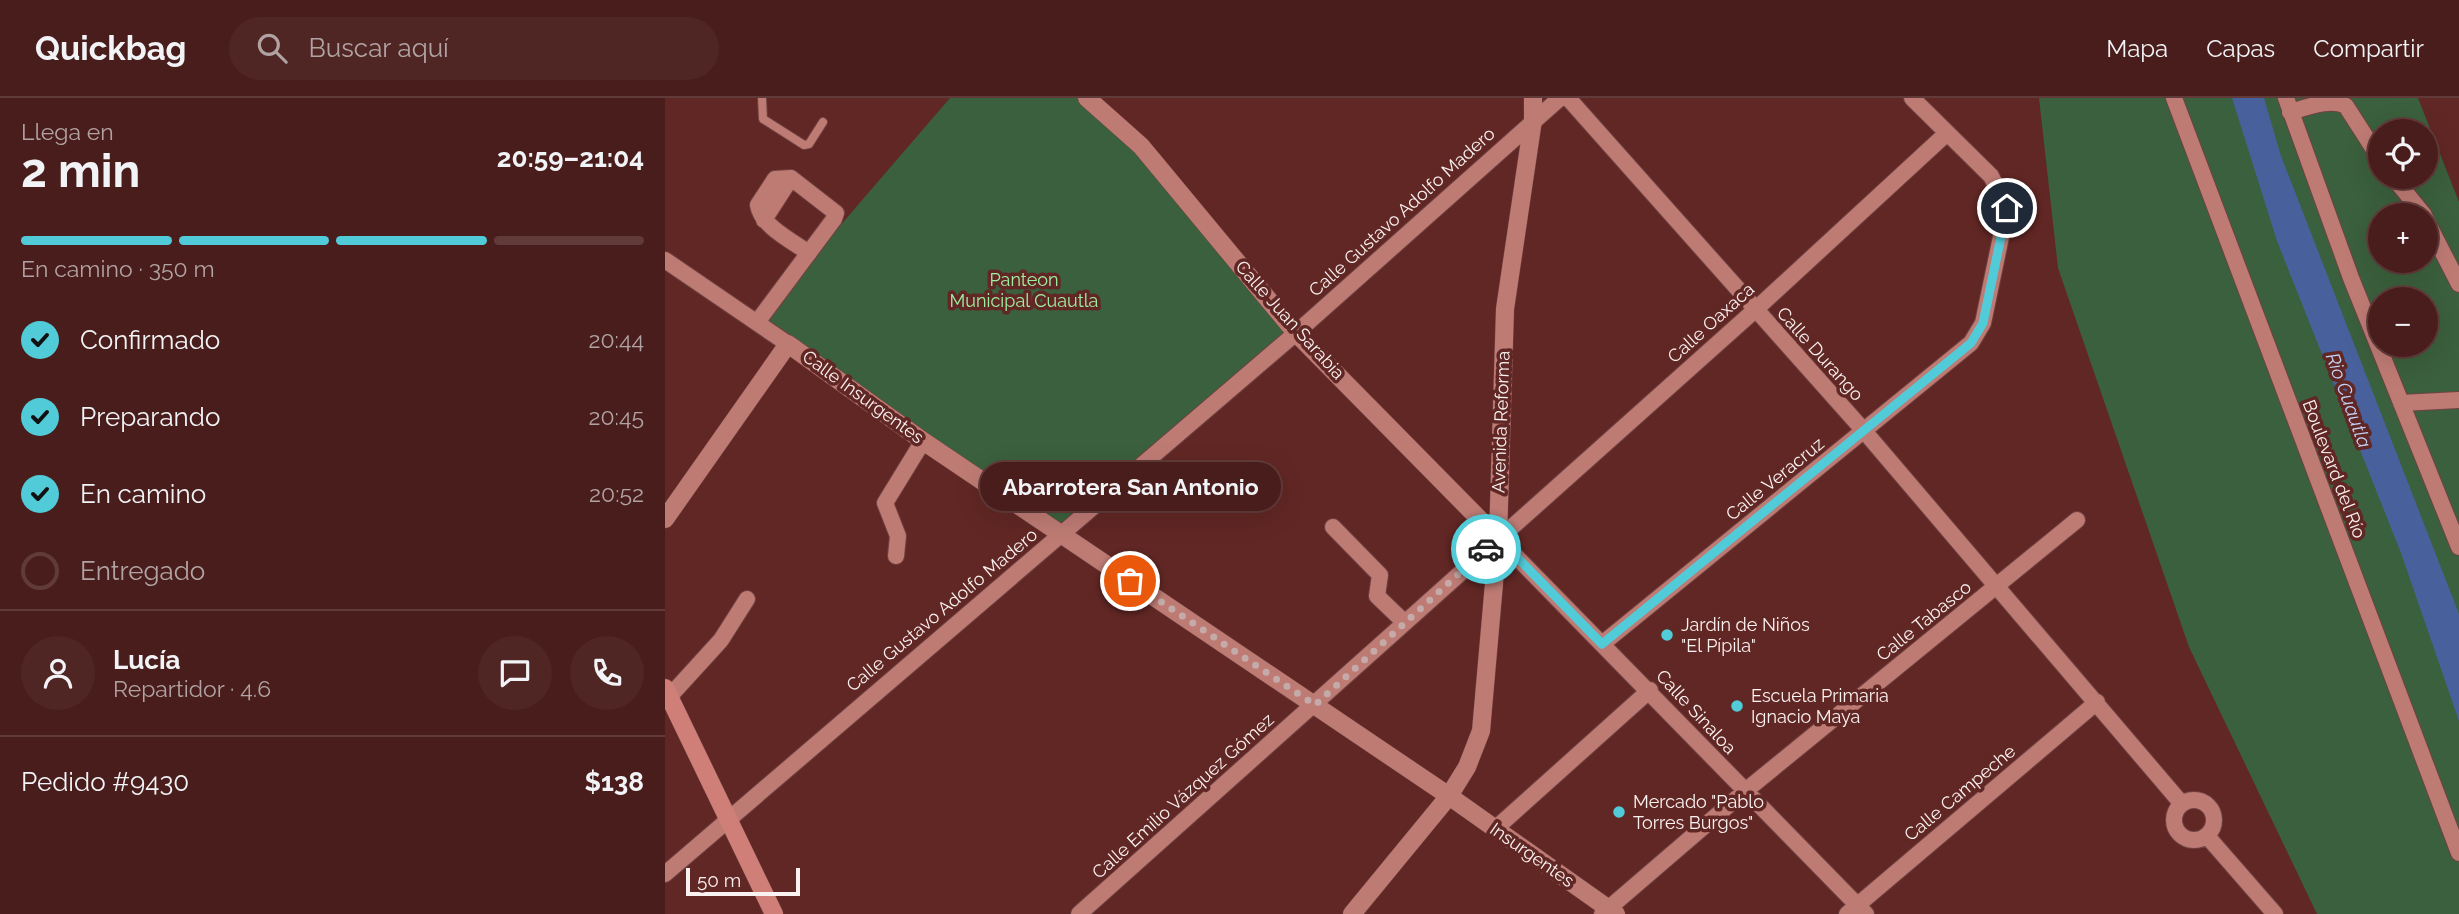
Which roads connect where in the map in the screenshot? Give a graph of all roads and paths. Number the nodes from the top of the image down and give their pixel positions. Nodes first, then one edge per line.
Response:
1 (762, 98) edge
2 (1087, 98) edge
3 (1533, 98) edge
4 (1560, 98) edge
5 (1568, 98) edge
6 (1912, 98) edge
7 (2174, 98) edge
8 (2288, 105) edge
9 (1533, 120) junction
10 (823, 122) dead end
11 (1946, 134) junction
12 (2368, 140) edge
13 (2403, 189) edge
14 (2414, 203) edge
15 (2438, 242) edge
16 (809, 253) junction
17 (666, 262) edge
18 (2459, 284) edge
19 (1755, 310) junction
20 (758, 321) junction
21 (1296, 333) junction
22 (788, 344) junction
23 (2459, 400) edge
24 (2401, 403) junction
25 (1865, 432) junction
26 (923, 441) junction
27 (665, 519) edge
28 (2077, 520) dead end
29 (1333, 527) dead end
30 (1061, 535) junction
31 (1498, 538) junction
32 (2459, 547) edge
33 (896, 556) dead end
34 (1996, 587) junction
35 (747, 599) dead end
36 (1403, 621) junction
37 (1602, 644) junction
38 (1650, 690) junction
39 (667, 693) edge
40 (2097, 702) junction
41 (1315, 705) junction
42 (1744, 792) junction
43 (1449, 796) junction
44 (2182, 804) junction
45 (728, 818) junction
46 (1495, 829) junction
47 (2207, 836) junction
48 (2459, 853) edge
49 (665, 874) edge
50 (1857, 911) edge
51 (1609, 912) edge
52 (774, 914) edge
53 (1079, 914) edge
54 (1352, 914) edge
55 (2276, 914) edge

1 - 10 lane
2 - 21 street, Calle Juan Sarabia
3 - 9 street, Avenida Reforma
4 - 9 street, Calle Gustavo Adolfo Madero
5 - 19 street, Calle Durango
6 - 11 street
7 - 48 street, Boulevard del Río
8 - 12 street
8 - 24 street
9 - 21 street, Calle Gustavo Adolfo Madero
9 - 31 street, Avenida Reforma
11 - 19 street, Calle Oaxaca
11 - 25 street, Calle Veracruz
13 - 14 street
15 - 18 street
16 - 16 street
16 - 20 street
17 - 20 street, Calle Insurgentes
19 - 25 street, Calle Durango
19 - 31 street, Calle Oaxaca
20 - 22 street, Calle Insurgentes
21 - 30 street, Calle Gustavo Adolfo Madero
21 - 31 street, Calle Juan Sarabia
22 - 26 street, Calle Insurgentes
22 - 27 street
23 - 24 street
24 - 32 street
25 - 34 street, Calle Durango
25 - 37 street, Calle Veracruz
26 - 30 street, Calle Insurgentes
26 - 33 street
28 - 34 street, Calle Tabasco
29 - 36 street
30 - 41 street, Calle Insurgentes
30 - 45 street, Calle Gustavo Adolfo Madero
31 - 36 street, Calle Emilio Vázquez Gómez
31 - 37 street, Calle Sinaloa
31 - 43 street, Avenida Reforma
34 - 40 street, Calle Durango
34 - 42 street, Calle Tabasco
35 - 39 street
36 - 41 street, Calle Emilio Vázquez Gómez
37 - 38 street, Calle Sinaloa
38 - 42 street, Calle Sinaloa
38 - 46 street
39 - 45 main road
40 - 44 street, Calle Durango
40 - 50 street, Calle Campeche
41 - 43 street, Insurgentes
41 - 53 street, Calle Emilio Vázquez Gómez
42 - 50 street, Calle Sinaloa
42 - 51 street, Calle Tabasco
43 - 46 street, Insurgentes
43 - 54 street, Avenida Reforma
44 - 47 street
44 - 47 street
45 - 49 street, Calle Gustavo Adolfo Madero
45 - 52 main road
46 - 51 street, Insurgentes
47 - 55 street

